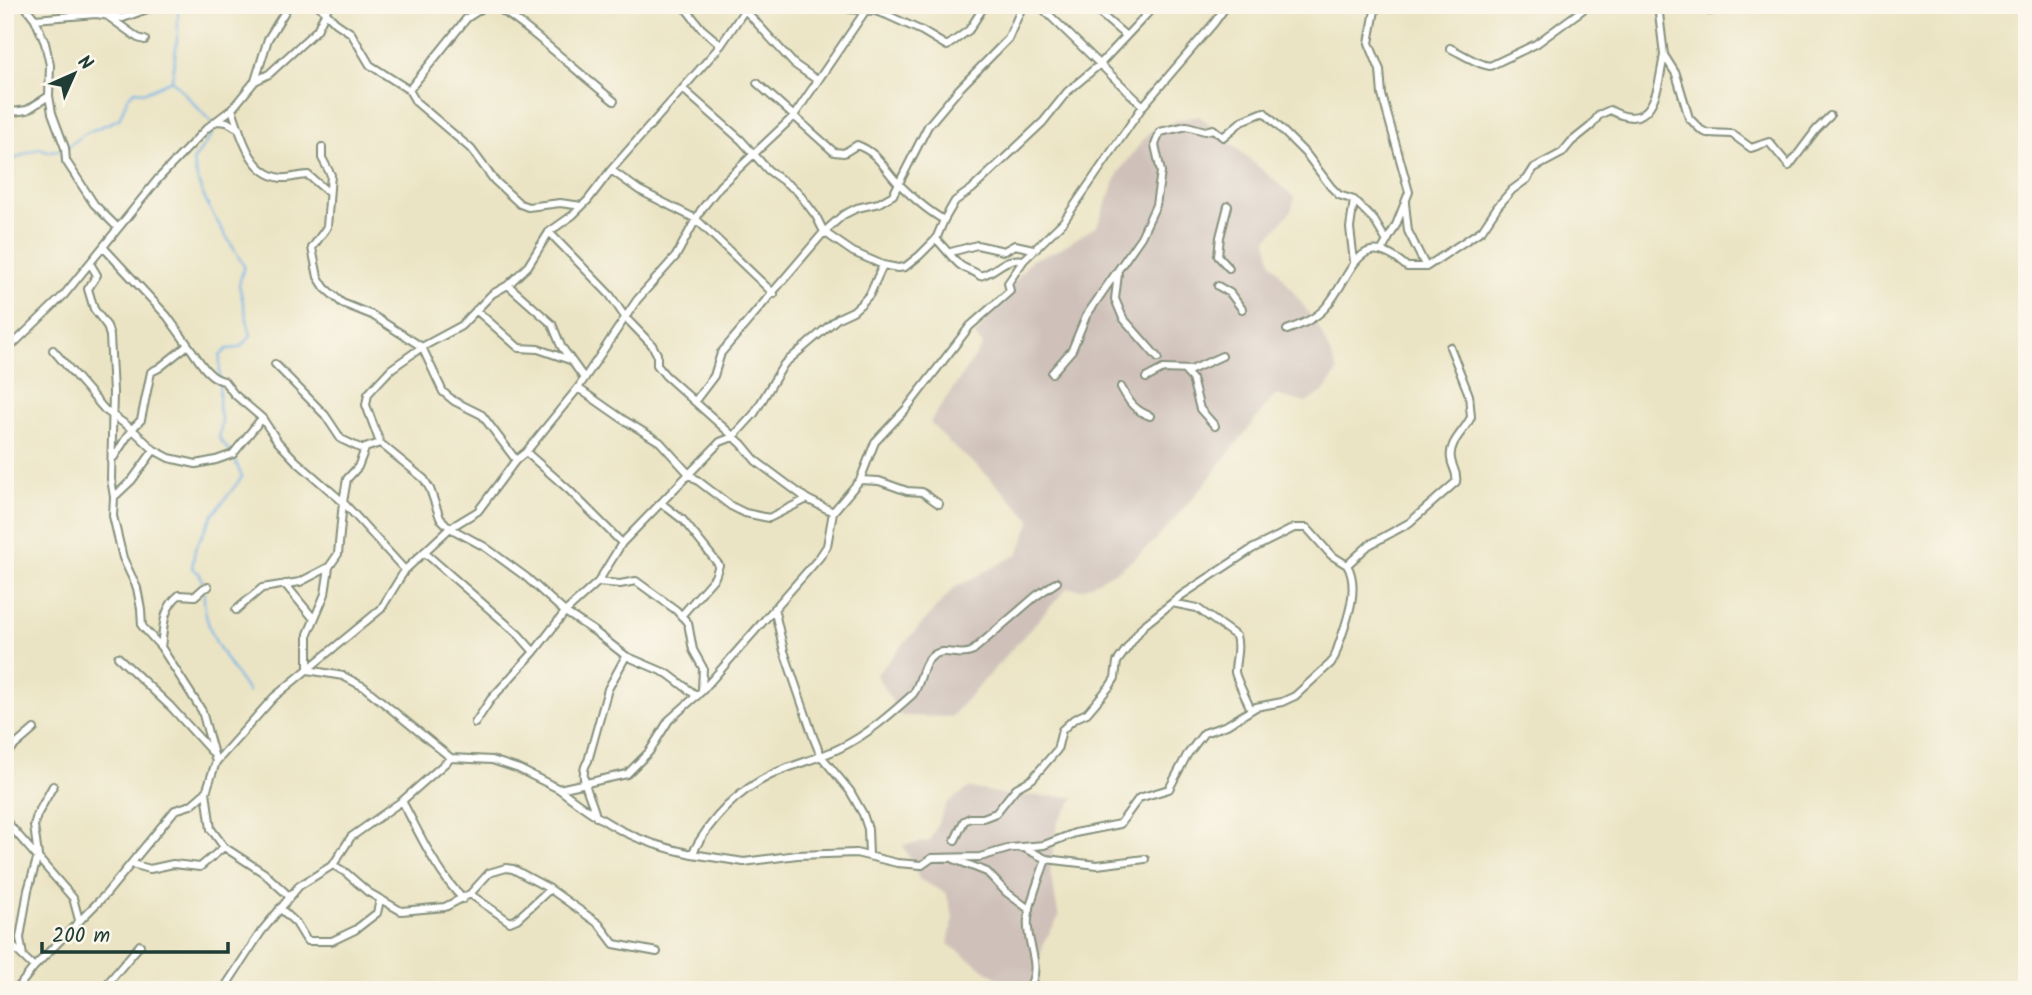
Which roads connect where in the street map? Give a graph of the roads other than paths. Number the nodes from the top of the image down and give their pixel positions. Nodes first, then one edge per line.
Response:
1 (24, 5) edge
2 (158, 5) edge
3 (289, 5) edge
4 (318, 5) edge
5 (487, 5) edge
6 (494, 5) edge
7 (683, 5) edge
8 (842, 5) edge
9 (985, 5) edge
10 (1023, 5) edge
11 (1039, 5) edge
12 (1090, 5) edge
13 (1138, 5) edge
14 (1155, 5) edge
15 (1227, 5) edge
16 (1376, 5) edge
17 (1589, 5) edge
18 (1658, 5) edge
19 (1704, 5) edge
20 (1718, 5) edge
21 (747, 7) edge
22 (327, 9) edge
23 (870, 9) edge
24 (107, 15) junction
25 (1146, 15) junction
26 (35, 19) junction
27 (1126, 36) junction
28 (145, 40) dead end
29 (721, 45) junction
30 (1450, 48) dead end
31 (1664, 55) junction
32 (1100, 64) junction
33 (817, 80) junction
34 (255, 81) junction
35 (757, 83) dead end
36 (683, 89) junction
37 (408, 90) junction
38 (49, 96) junction
39 (614, 101) dead end
40 (1143, 106) junction
41 (232, 109) junction
42 (5, 113) edge
43 (1830, 116) dead end
44 (793, 117) junction
45 (217, 121) junction
46 (240, 130) junction
47 (322, 147) dead end
48 (753, 153) junction
49 (611, 170) junction
50 (898, 183) junction
51 (329, 193) junction
52 (1354, 200) junction
53 (1405, 201) junction
54 (582, 206) junction
55 (1228, 206) dead end
56 (695, 219) junction
57 (944, 220) junction
58 (118, 228) junction
59 (549, 232) junction
60 (824, 232) junction
61 (936, 239) junction
62 (1386, 240) junction
63 (104, 248) junction
64 (1033, 250) junction
65 (1382, 250) junction
66 (951, 253) junction
67 (1024, 260) junction
68 (1354, 262) junction
69 (91, 265) junction
70 (883, 265) junction
71 (1426, 267) junction
72 (1229, 268) dead end
73 (1118, 271) junction
74 (508, 285) junction
75 (1218, 286) dead end
76 (774, 294) junction
77 (1242, 309) dead end
78 (476, 310) junction
79 (625, 317) junction
80 (1287, 330) dead end
81 (188, 345) junction
82 (422, 347) junction
83 (1450, 347) dead end
84 (53, 350) dead end
85 (5, 352) edge
86 (1222, 356) dead end
87 (1158, 358) dead end
88 (570, 360) junction
89 (275, 364) dead end
90 (1184, 370) junction
91 (1052, 373) dead end
92 (584, 378) junction
93 (1146, 378) dead end
94 (1121, 387) dead end
95 (578, 388) junction
96 (695, 401) junction
97 (111, 415) junction
98 (1150, 416) dead end
99 (262, 418) junction
100 (1215, 426) dead end
101 (132, 429) junction
102 (724, 429) junction
103 (733, 437) junction
104 (720, 442) junction
105 (380, 443) junction
106 (365, 449) junction
107 (154, 450) junction
108 (526, 452) junction
109 (516, 460) junction
110 (112, 461) junction
111 (689, 474) junction
112 (860, 480) junction
113 (114, 497) junction
114 (807, 499) junction
115 (343, 502) junction
116 (661, 503) junction
117 (939, 504) dead end
118 (833, 512) junction
119 (450, 528) junction
120 (622, 543) junction
121 (425, 551) junction
122 (1347, 565) junction
123 (329, 567) junction
124 (405, 570) junction
125 (598, 582) junction
126 (1057, 582) dead end
127 (285, 584) junction
128 (208, 587) dead end
129 (1172, 603) junction
130 (774, 608) junction
131 (236, 610) dead end
132 (565, 612) junction
133 (681, 616) junction
134 (314, 619) junction
135 (161, 647) junction
136 (534, 652) junction
137 (626, 656) junction
138 (118, 657) dead end
139 (309, 670) junction
140 (699, 694) junction
141 (1251, 710) junction
142 (475, 723) dead end
143 (34, 729) dead end
144 (212, 753) junction
145 (5, 754) edge
146 (821, 756) junction
147 (451, 758) junction
148 (216, 762) junction
149 (584, 783) junction
150 (53, 786) dead end
151 (559, 789) junction
152 (206, 792) junction
153 (402, 801) junction
154 (596, 817) junction
155 (5, 820) edge
156 (955, 840) dead end
157 (1020, 846) junction
158 (224, 847) junction
159 (692, 854) junction
160 (869, 855) junction
161 (38, 856) junction
162 (949, 857) junction
163 (1046, 859) junction
164 (1145, 859) dead end
165 (132, 864) junction
166 (333, 865) junction
167 (550, 889) junction
168 (470, 894) junction
169 (289, 897) junction
170 (463, 899) junction
171 (380, 900) junction
172 (280, 908) junction
173 (1030, 911) junction
174 (79, 920) junction
175 (5, 939) edge
176 (140, 945) dead end
177 (657, 952) dead end
178 (23, 956) junction
179 (34, 967) junction
180 (16, 990) edge
181 (102, 990) edge
182 (223, 990) edge
183 (1027, 990) edge

1 - 26 street
2 - 24 street
3 - 34 street
4 - 22 street
5 - 37 street
6 - 39 street
7 - 29 street
8 - 23 street
9 - 23 street
10 - 50 street
11 - 32 street
12 - 27 street
13 - 25 street
14 - 25 street
15 - 40 street
16 - 53 street
17 - 30 street
18 - 31 street
19 - 20 street
21 - 29 street
21 - 33 street
22 - 34 street
22 - 37 street
23 - 33 street
24 - 26 street
24 - 28 street
25 - 27 street
26 - 38 street
27 - 32 street
29 - 36 street
31 - 43 street
31 - 71 street
32 - 40 street
32 - 57 street
33 - 44 street
34 - 41 street
35 - 44 street
36 - 48 street
36 - 49 street
37 - 54 street
38 - 42 street
38 - 58 street
40 - 64 street
41 - 45 street
41 - 46 street
44 - 48 street
44 - 50 street
45 - 46 street
45 - 58 street
46 - 51 street
47 - 51 street
48 - 56 street
48 - 60 street
49 - 54 street
49 - 56 street
50 - 57 street
50 - 60 street
51 - 82 street
52 - 62 street
52 - 68 street
52 - 73 street
53 - 62 street
53 - 71 street
54 - 59 street
55 - 72 street
56 - 76 street
56 - 79 street
57 - 61 street
58 - 63 street
59 - 74 street
59 - 79 street
60 - 70 street
60 - 76 street
61 - 66 street
61 - 70 street
62 - 65 street
63 - 69 street
63 - 81 street
64 - 66 street
64 - 67 street
65 - 68 street
65 - 71 street
66 - 67 street
67 - 112 street
68 - 80 street
69 - 85 street
69 - 97 street
70 - 103 street
73 - 87 street
73 - 91 street
74 - 78 street
74 - 88 street
75 - 77 street
76 - 96 street
78 - 82 street
78 - 88 street
79 - 92 street
79 - 96 street
81 - 99 street
81 - 101 street
82 - 105 street
82 - 109 street
83 - 122 street
84 - 97 street
86 - 90 street
88 - 92 street
89 - 106 street
90 - 93 street
90 - 100 street
92 - 95 street
94 - 98 street
95 - 108 street
95 - 111 street
96 - 102 street
97 - 101 street
97 - 110 street
99 - 107 street
99 - 115 street
101 - 107 street
101 - 110 street
102 - 103 street
102 - 104 street
103 - 104 street
103 - 114 street
104 - 111 street
105 - 106 street
105 - 119 street
106 - 115 street
107 - 113 street
108 - 109 street
108 - 120 street
109 - 119 street
110 - 113 street
111 - 114 street
111 - 116 street
112 - 117 street
112 - 118 street
113 - 135 street
114 - 118 street
115 - 123 street
115 - 124 street
116 - 120 street
116 - 133 street
118 - 130 street
119 - 121 street
119 - 132 street
120 - 125 street
121 - 124 street
121 - 136 street
122 - 129 street
122 - 141 street
123 - 127 street
123 - 134 street
124 - 139 street
125 - 132 street
125 - 133 street
126 - 146 street
127 - 131 street
127 - 134 street
128 - 135 street
129 - 141 street
129 - 156 street
130 - 140 street
130 - 146 street
132 - 136 street
132 - 137 street
133 - 140 street
134 - 139 street
135 - 144 street
136 - 142 street
137 - 140 street
137 - 149 street
138 - 144 street
139 - 147 street
139 - 148 street
140 - 149 street
141 - 157 street
143 - 145 street
144 - 148 street
146 - 159 street
146 - 160 street
147 - 151 street
147 - 153 street
148 - 152 street
149 - 151 street
149 - 154 street
150 - 161 street
151 - 154 street
152 - 158 street
152 - 165 street
153 - 166 street
153 - 170 street
154 - 159 street
155 - 161 street
157 - 162 street
157 - 163 street
158 - 165 street
158 - 169 street
159 - 160 street
160 - 162 street
161 - 174 street
161 - 178 street
162 - 173 street
163 - 164 street
163 - 173 street
165 - 174 street
166 - 169 street
166 - 171 street
167 - 168 street
167 - 168 street
167 - 177 street
168 - 170 street
169 - 172 street
170 - 171 street
171 - 172 street
172 - 182 street
173 - 183 street
174 - 179 street
175 - 178 street
176 - 181 street
178 - 179 street
179 - 180 street

